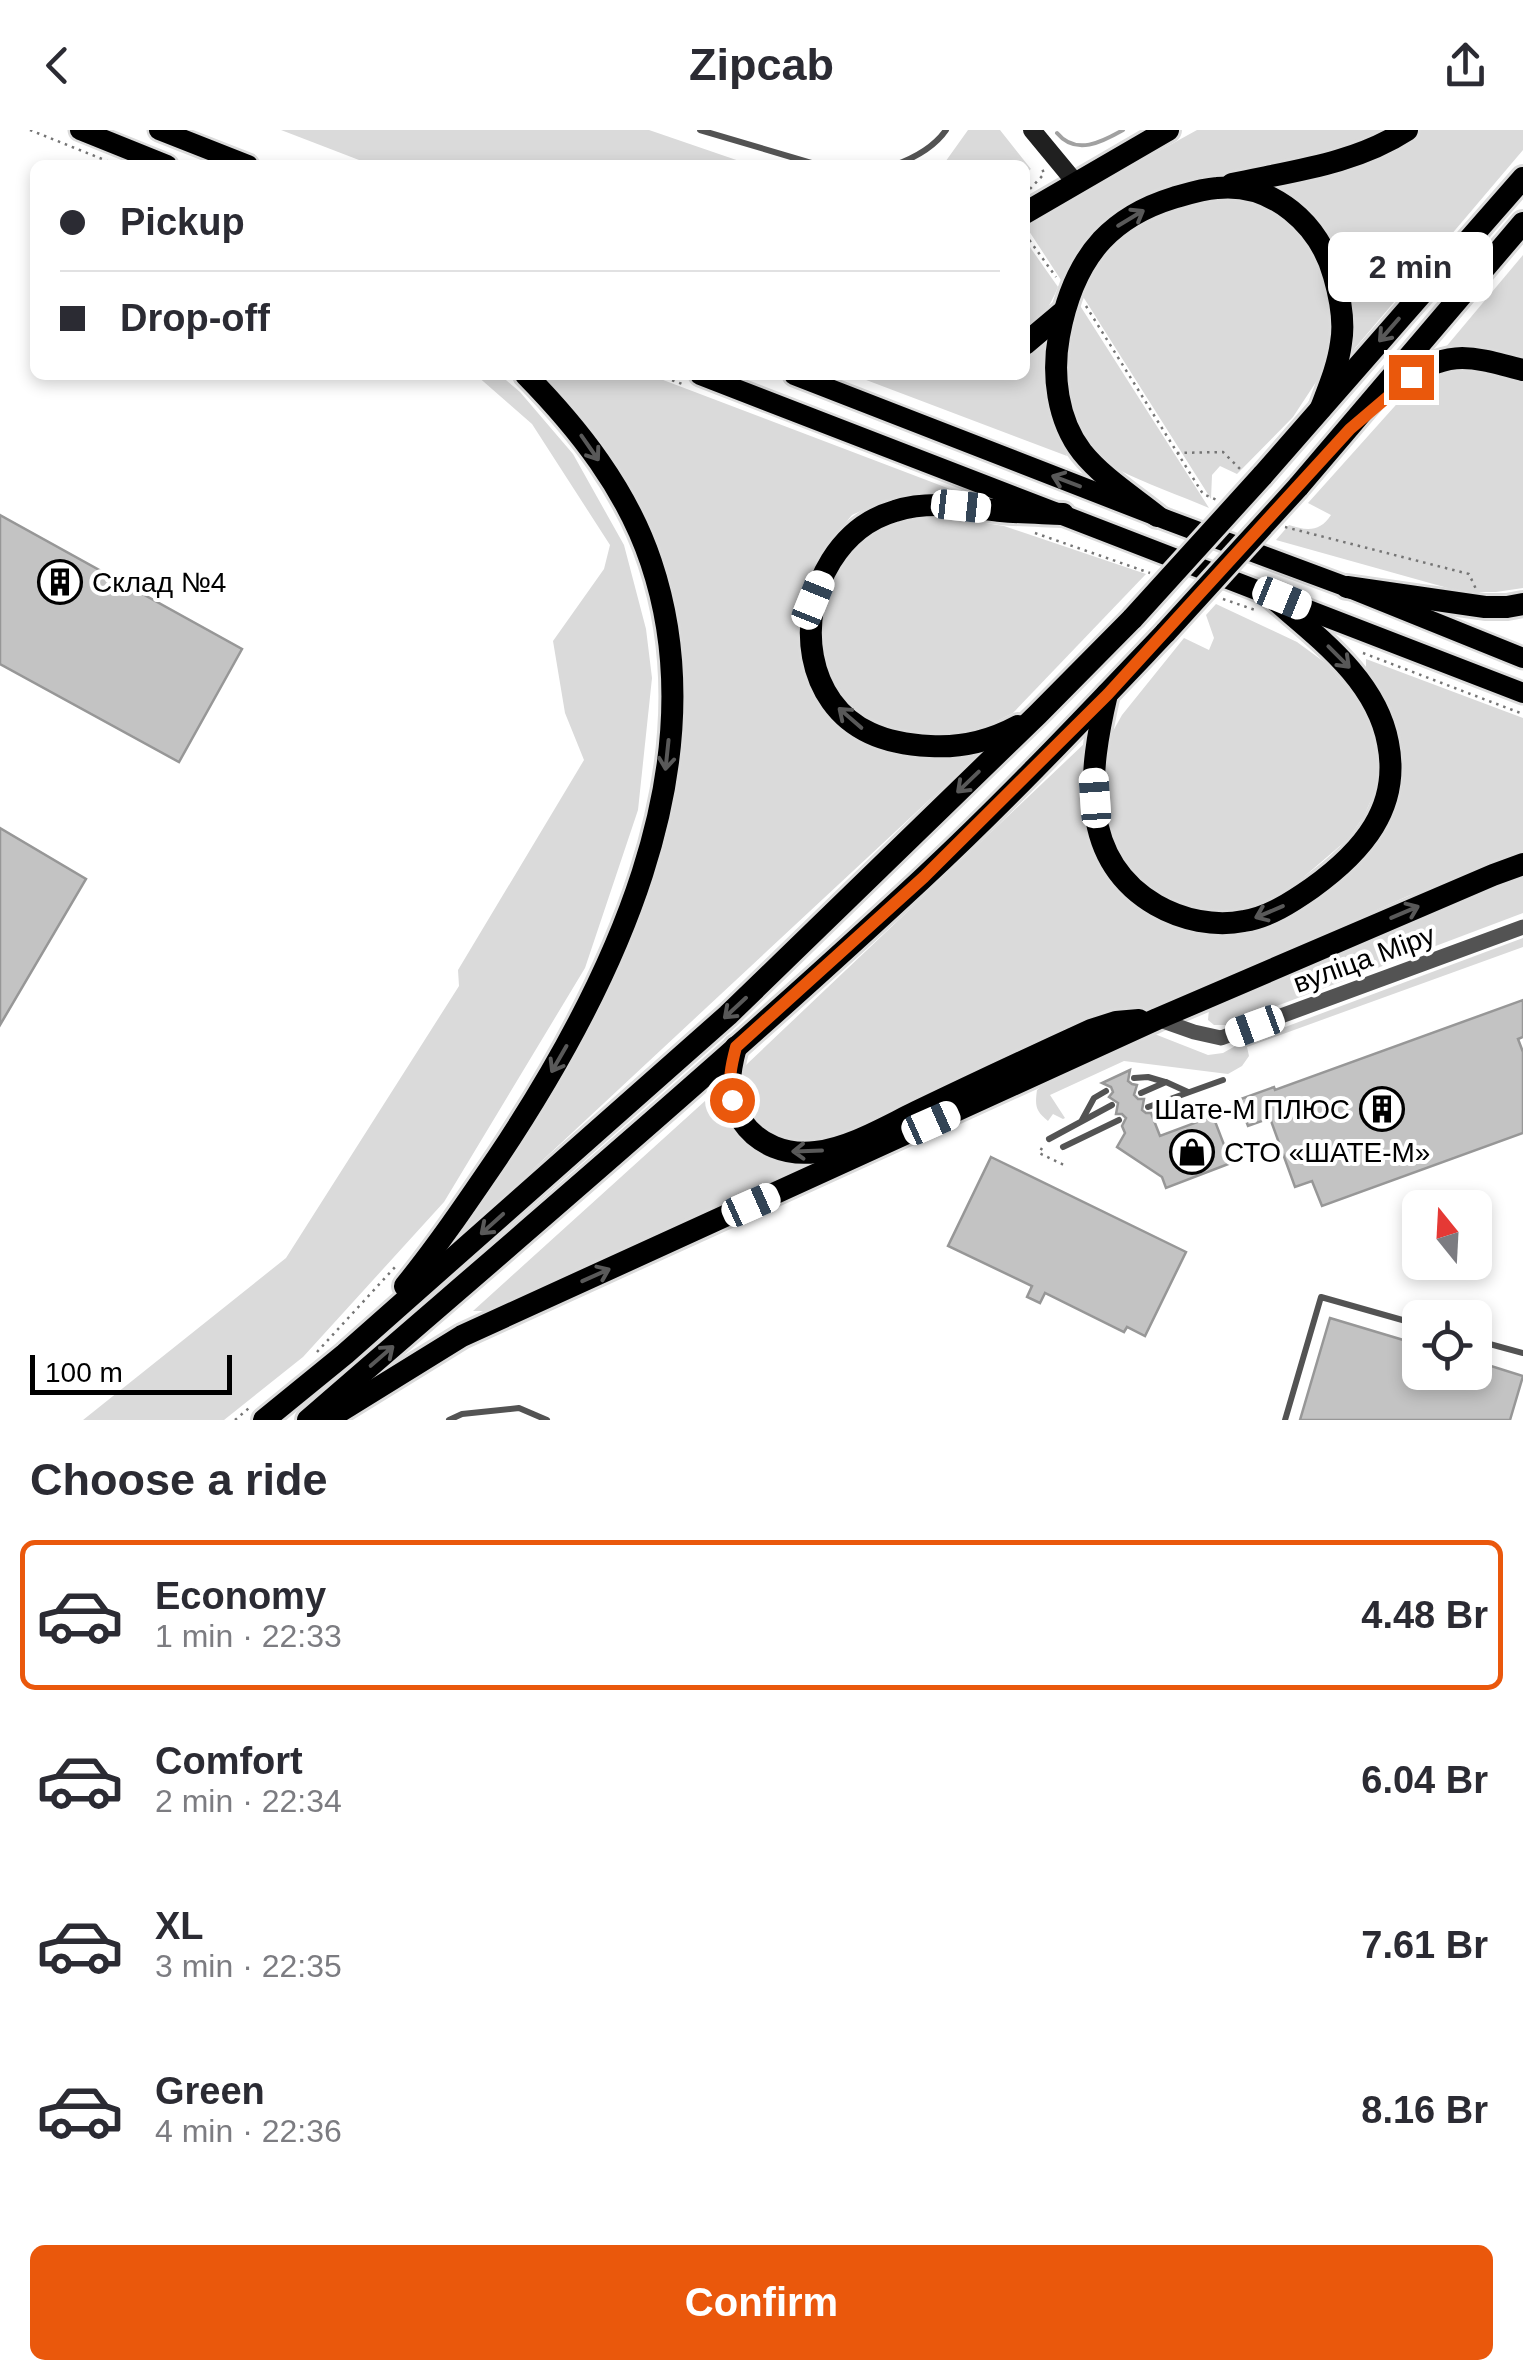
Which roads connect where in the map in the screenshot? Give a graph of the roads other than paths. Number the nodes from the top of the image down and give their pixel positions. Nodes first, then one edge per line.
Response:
1 (80, 130) edge
2 (159, 130) edge
3 (700, 130) edge
4 (946, 130) edge
5 (1032, 130) edge
6 (1168, 130) edge
7 (1407, 130) edge
8 (155, 160) edge
9 (235, 160) edge
10 (801, 160) edge
11 (908, 160) edge
12 (1523, 178) edge
13 (1076, 182) junction
14 (1219, 187) junction
15 (1030, 210) edge
16 (1523, 223) edge
17 (1068, 302) junction
18 (1030, 339) edge
19 (1523, 370) edge
20 (531, 380) edge
21 (807, 380) edge
22 (697, 382) edge
23 (1320, 408) junction
24 (1350, 429) junction
25 (1062, 514) junction
26 (1157, 516) junction
27 (1347, 586) junction
28 (1264, 602) junction
29 (1523, 604) edge
30 (1523, 658) edge
31 (1523, 693) edge
32 (1108, 694) junction
33 (1038, 714) junction
34 (1523, 864) edge
35 (1523, 927) edge
36 (1157, 1019) junction
37 (736, 1047) junction
38 (1134, 1078) dead end
39 (1223, 1080) dead end
40 (1166, 1082) junction
41 (1106, 1090) dead end
42 (1141, 1092) dead end
43 (1190, 1092) junction
44 (1112, 1105) dead end
45 (1148, 1107) dead end
46 (1119, 1120) dead end
47 (1081, 1122) junction
48 (1050, 1139) dead end
49 (1063, 1147) dead end
50 (1402, 1320) edge
51 (1492, 1345) edge
52 (345, 1354) junction
53 (1523, 1354) edge
54 (257, 1414) edge
55 (465, 1417) edge
56 (308, 1420) edge
57 (326, 1420) edge
58 (449, 1420) edge
59 (547, 1420) edge
60 (1285, 1420) edge

1 - 8 highway
2 - 9 highway
3 - 10 lane
4 - 11 lane
5 - 13 main road
6 - 13 highway
7 - 14 highway
12 -> 23 highway
13 - 15 highway
17 -> 14 highway
14 - 23 highway
16 - 24 highway
17 - 18 highway
17 - 26 highway
19 - 24 highway
20 -> 52 highway
26 -> 21 highway
22 - 25 highway
23 - 33 highway, bridge
24 - 32 highway, bridge
25 - 28 highway
33 -> 25 highway
26 - 27 highway
27 - 29 highway
27 - 30 highway
28 - 31 highway
28 -> 32 highway
32 - 37 highway
33 -> 52 highway
36 -> 34 highway
35 - 36 street, вуліца Міру
36 -> 37 highway
57 -> 36 highway
56 -> 37 highway
38 - 40 lane
39 - 43 lane
40 - 42 lane
40 - 43 lane
41 - 47 lane
43 - 45 lane
44 - 47 lane
46 - 49 lane
47 - 48 lane
50 - 60 lane
51 - 53 lane
52 - 54 highway
55 - 58 lane
55 - 59 lane

